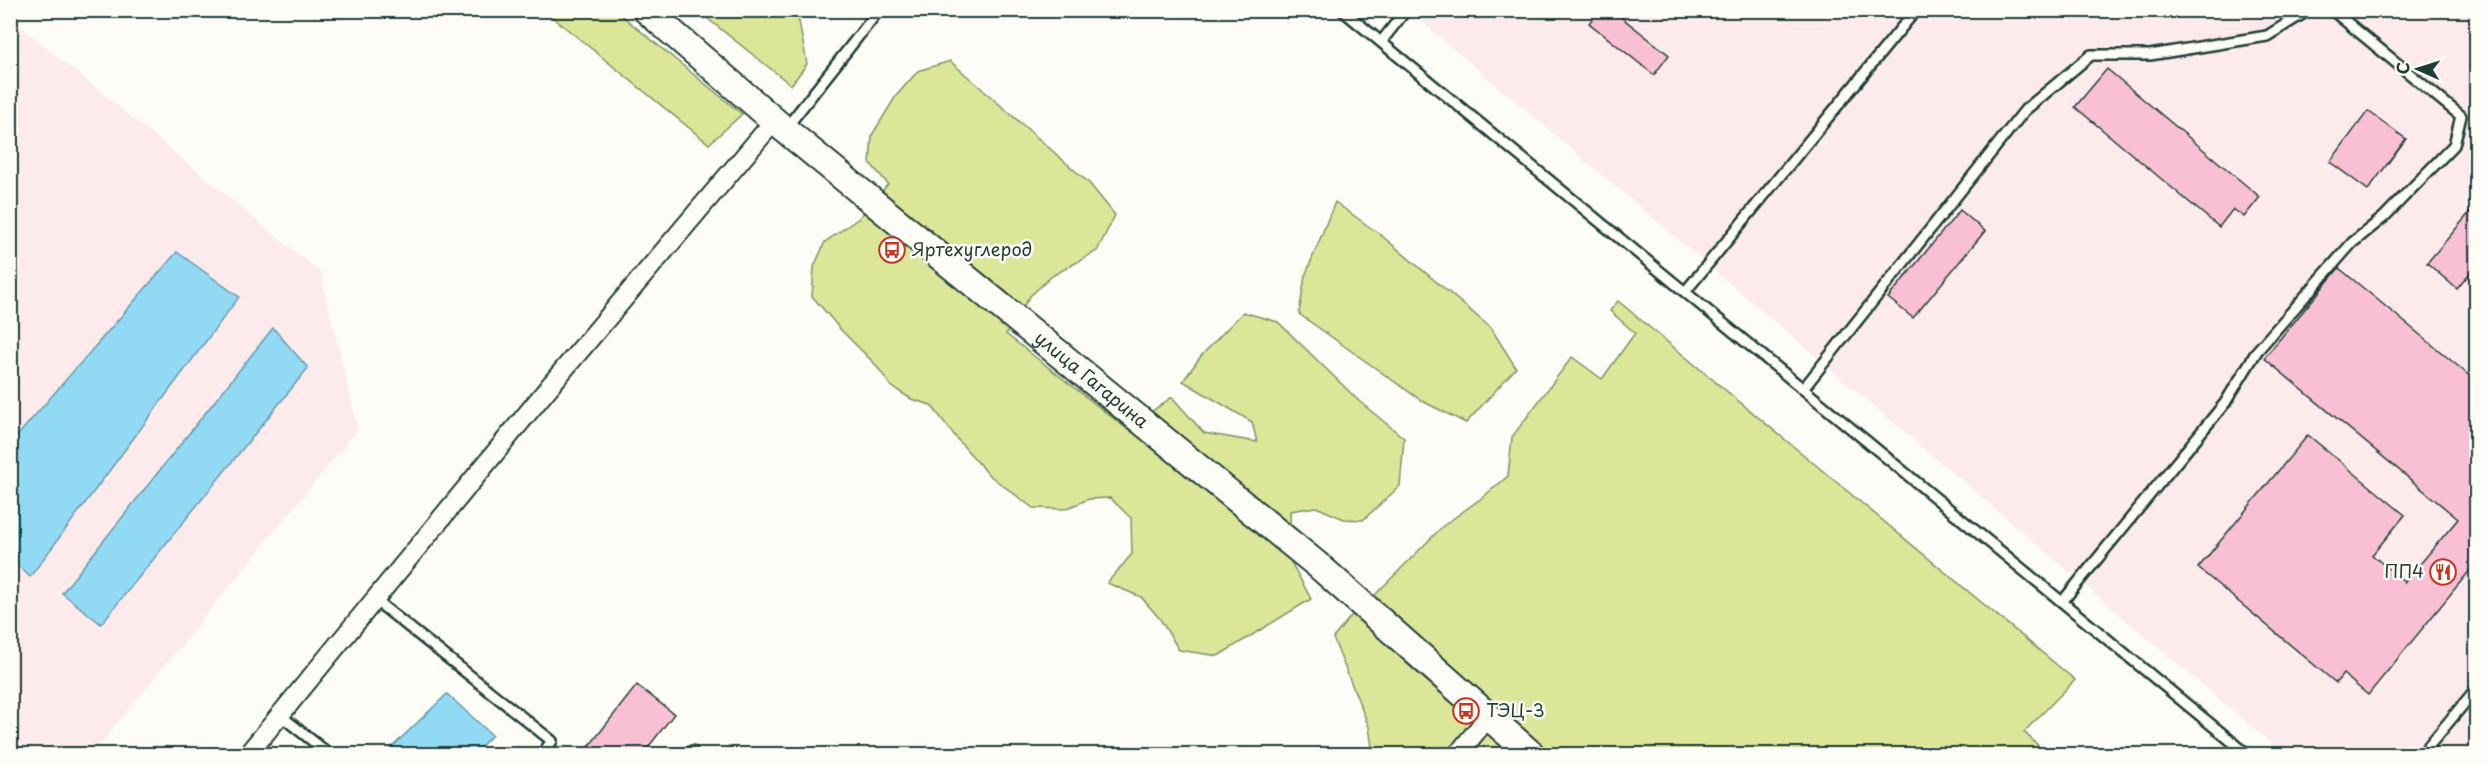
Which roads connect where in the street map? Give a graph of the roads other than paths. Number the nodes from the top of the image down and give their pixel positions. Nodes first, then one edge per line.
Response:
1 (646, 10) edge
2 (879, 10) edge
3 (1342, 10) edge
4 (1406, 10) edge
5 (1916, 10) edge
6 (2309, 10) edge
7 (2332, 10) edge
8 (1381, 42) junction
9 (779, 125) junction
10 (1685, 292) junction
11 (1803, 389) junction
12 (375, 600) junction
13 (2062, 602) junction
14 (2476, 689) edge
15 (280, 715) junction
16 (1488, 717) junction
17 (248, 754) edge
18 (328, 754) edge
19 (542, 754) edge
20 (1458, 754) edge
21 (1531, 754) edge
22 (2247, 754) edge
23 (2422, 754) edge

1 - 9 main road, улица Гагарина
2 - 9 lane
3 - 8 lane
4 - 8 lane
5 - 10 lane
6 - 11 lane
7 - 13 lane
8 - 10 lane
9 - 12 street
9 - 16 main road, улица Гагарина
10 - 11 lane
11 - 13 lane
12 - 15 street
12 - 19 lane
13 - 22 lane
14 - 23 lane
15 - 17 street
15 - 18 lane
16 - 20 street
16 - 21 main road, улица Гагарина

